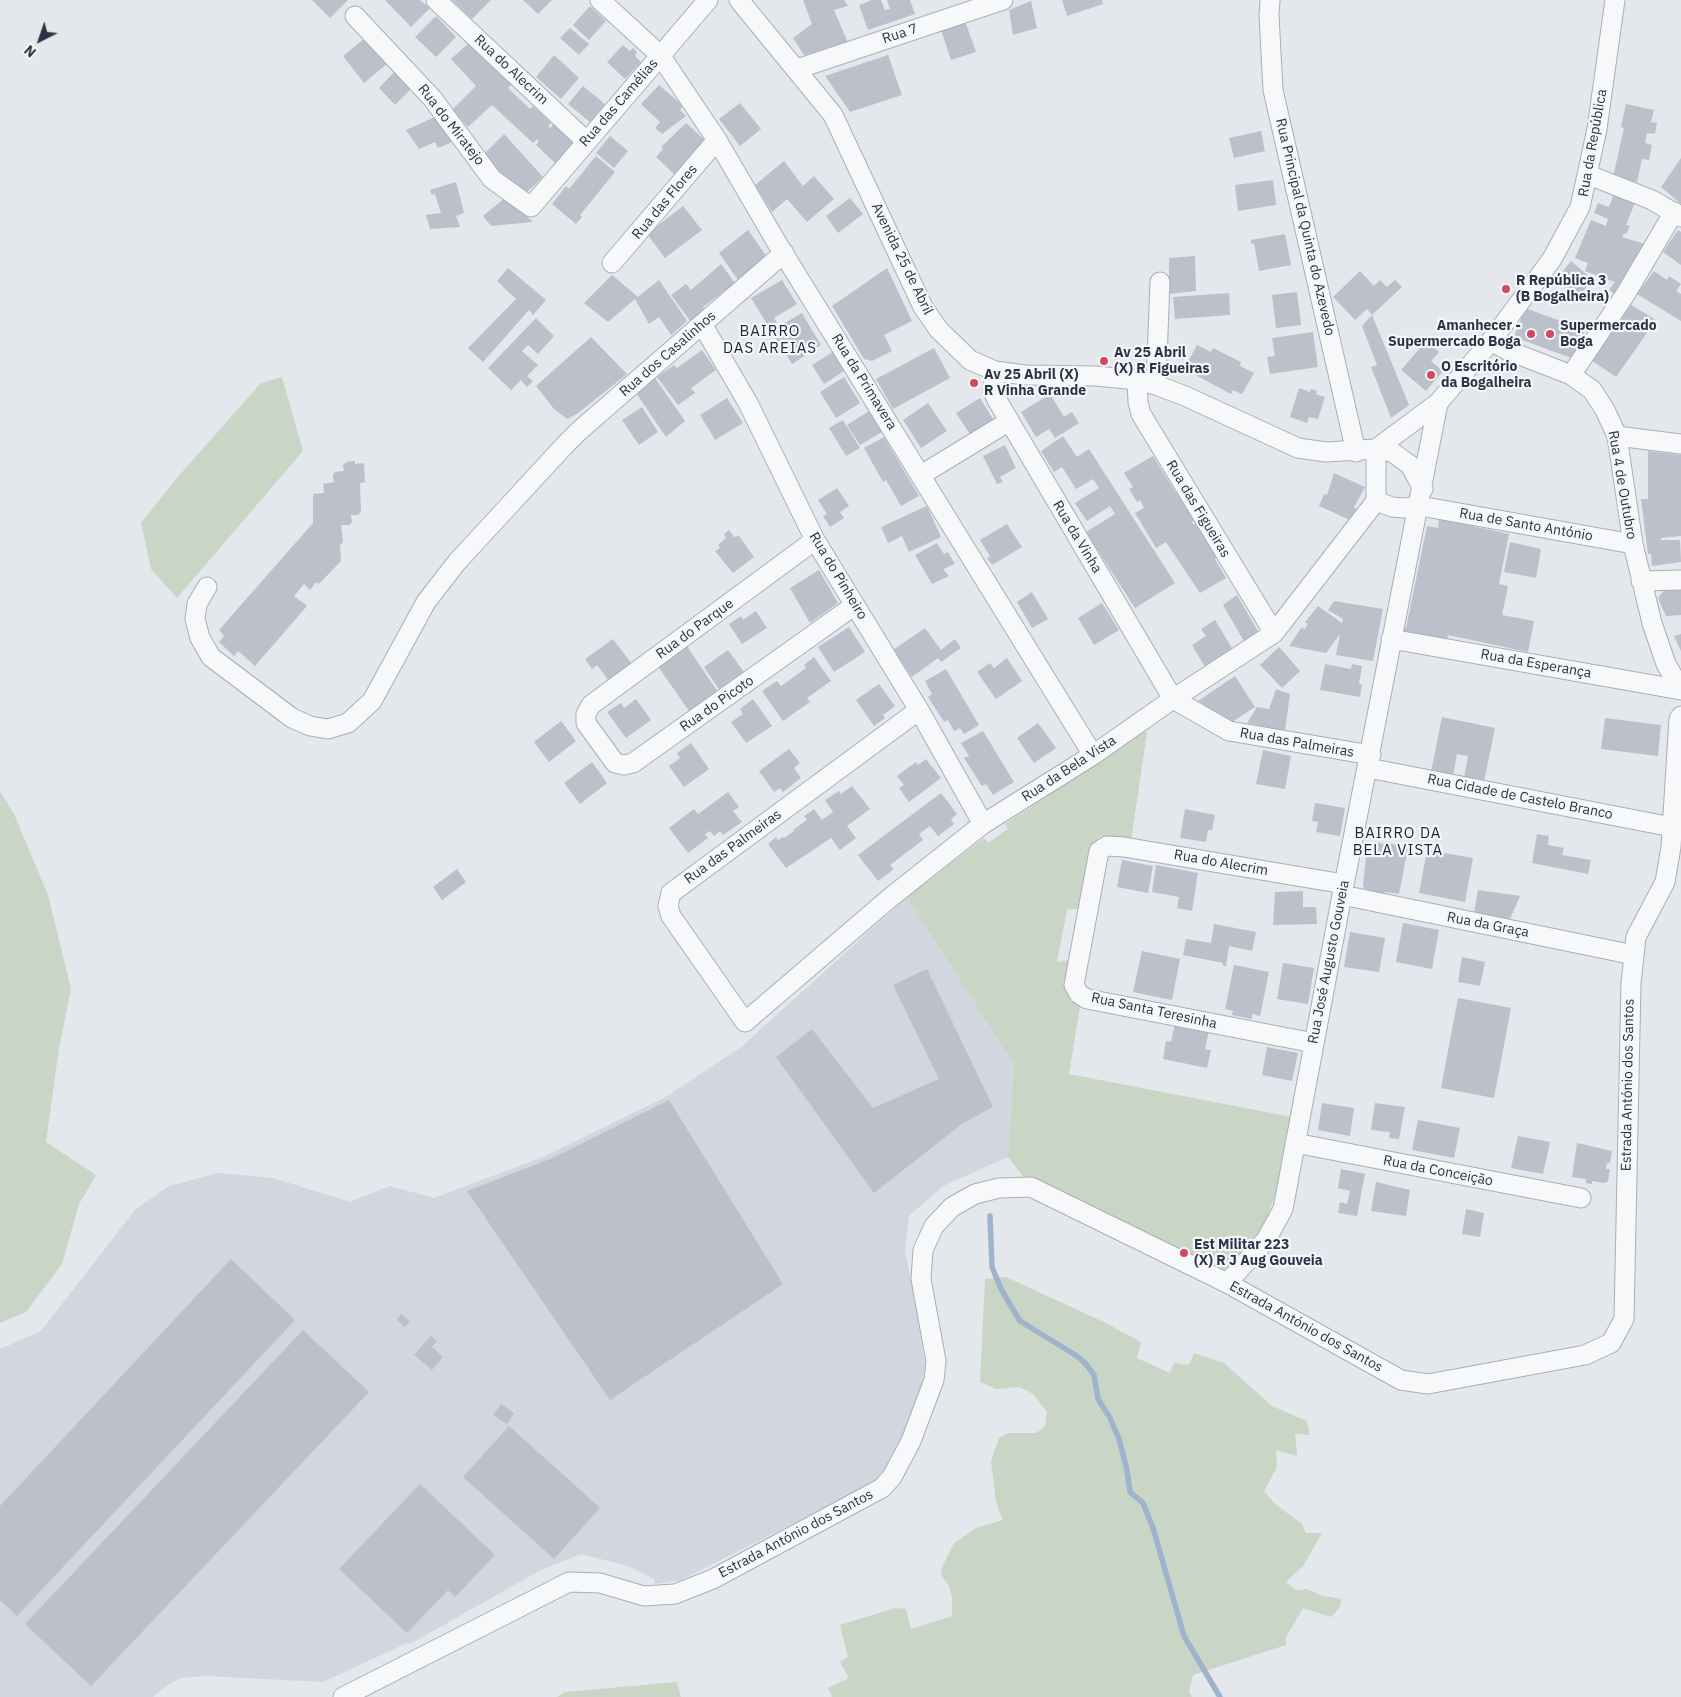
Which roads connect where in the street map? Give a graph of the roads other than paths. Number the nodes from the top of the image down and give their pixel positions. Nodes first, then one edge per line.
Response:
1 (436, 0) edge
2 (600, 0) edge
3 (708, 0) edge
4 (739, 0) edge
5 (1003, 0) edge
6 (1270, 0) edge
7 (1615, 0) edge
8 (355, 16) dead end
9 (660, 55) junction
10 (797, 69) junction
11 (717, 140) junction
12 (586, 141) junction
13 (1589, 175) junction
14 (531, 207) joint
15 (1677, 214) edge
16 (784, 253) junction
17 (612, 263) dead end
18 (1160, 282) dead end
19 (702, 324) junction
20 (1491, 341) junction
21 (995, 371) junction
22 (1572, 374) junction
23 (1137, 380) junction
24 (1156, 385) junction
25 (1438, 403) junction
26 (1008, 422) junction
27 (1617, 436) junction
28 (1681, 444) edge
29 (1376, 449) junction
30 (1356, 452) junction
31 (921, 475) junction
32 (1421, 498) junction
33 (1376, 501) junction
34 (815, 540) junction
35 (1633, 544) junction
36 (1681, 580) edge
37 (1640, 581) junction
38 (207, 587) dead end
39 (855, 605) junction
40 (1274, 633) junction
41 (1391, 639) junction
42 (1681, 690) edge
43 (1173, 699) junction
44 (919, 710) junction
45 (1681, 716) edge
46 (586, 724) joint
47 (1093, 755) junction
48 (1369, 762) junction
49 (983, 824) junction
50 (1672, 827) junction
51 (1099, 851) joint
52 (1343, 890) junction
53 (1634, 955) junction
54 (745, 1022) joint
55 (1314, 1043) junction
56 (1295, 1144) junction
57 (1581, 1198) dead end
58 (1227, 1284) junction
59 (343, 1697) edge

1 - 12 street, Rua do Alecrim
2 - 9 street, Rua da Primavera
3 - 9 street, Rua das Camélias
4 - 10 street, Avenida 25 de Abril
5 - 10 street, Rua 7
6 - 30 street, Rua Principal da Quinta do Azevedo
7 - 13 street, Rua da República
8 - 14 street, Rua do Miratejo
9 - 11 street, Rua da Primavera
9 - 12 street, Rua das Camélias
10 - 21 street, Avenida 25 de Abril
11 - 16 street, Rua da Primavera
11 - 17 street, Rua das Flores
12 - 14 street, Rua das Camélias
13 - 15 street
13 - 20 street, Rua da República
15 - 22 street
16 - 19 street, Rua dos Casalinhos
16 - 31 street, Rua da Primavera
18 - 24 street
19 - 34 street, Rua do Pinheiro
19 - 38 street, Rua dos Casalinhos
20 - 22 street, Rua 4 de Outubro
20 - 25 street, Rua da República
21 - 23 street, Avenida 25 de Abril
21 - 26 street, Rua da Vinha
22 - 27 street, Rua 4 de Outubro
23 - 24 street, Avenida 25 de Abril
23 - 40 street, Rua das Figueiras
24 - 30 street, Avenida 25 de Abril
25 - 29 street, Rua da República
25 - 32 street, Rua José Augusto Gouveia
26 - 31 street
26 - 43 street, Rua da Vinha
27 - 28 street
27 - 35 street, Rua 4 de Outubro
29 - 30 street, Avenida 25 de Abril
29 - 32 street
29 - 33 street
31 - 47 street, Rua da Primavera
32 - 33 street, Rua de Santo António
32 - 35 street, Rua de Santo António
32 - 41 street, Rua José Augusto Gouveia
33 - 40 street, Rua da Bela Vista
34 - 39 street, Rua do Pinheiro
34 - 46 street, Rua do Parque
35 - 37 street, Rua 4 de Outubro
36 - 37 street
37 - 42 street, Rua 4 de Outubro
39 - 44 street, Rua do Pinheiro
39 - 46 street, Rua do Picoto
40 - 43 street, Rua da Bela Vista
41 - 42 street, Rua da Esperança
41 - 48 street, Rua José Augusto Gouveia
43 - 47 street, Rua da Bela Vista
43 - 48 street, Rua das Palmeiras
44 - 49 street, Rua do Pinheiro
44 - 54 street, Rua das Palmeiras
45 - 50 street, Estrada António dos Santos
47 - 49 street, Rua da Bela Vista
48 - 50 street, Rua Cidade de Castelo Branco
48 - 52 street, Rua José Augusto Gouveia
49 - 54 street, Rua da Bela Vista
50 - 53 street, Estrada António dos Santos
51 - 52 street, Rua do Alecrim
51 - 55 street, Rua Santa Teresinha
52 - 53 street, Rua da Graça
52 - 55 street, Rua José Augusto Gouveia
53 - 58 street, Estrada António dos Santos
55 - 56 street, Rua José Augusto Gouveia
56 - 57 street, Rua da Conceição
56 - 58 street, Rua José Augusto Gouveia
58 - 59 street, Estrada António dos Santos

